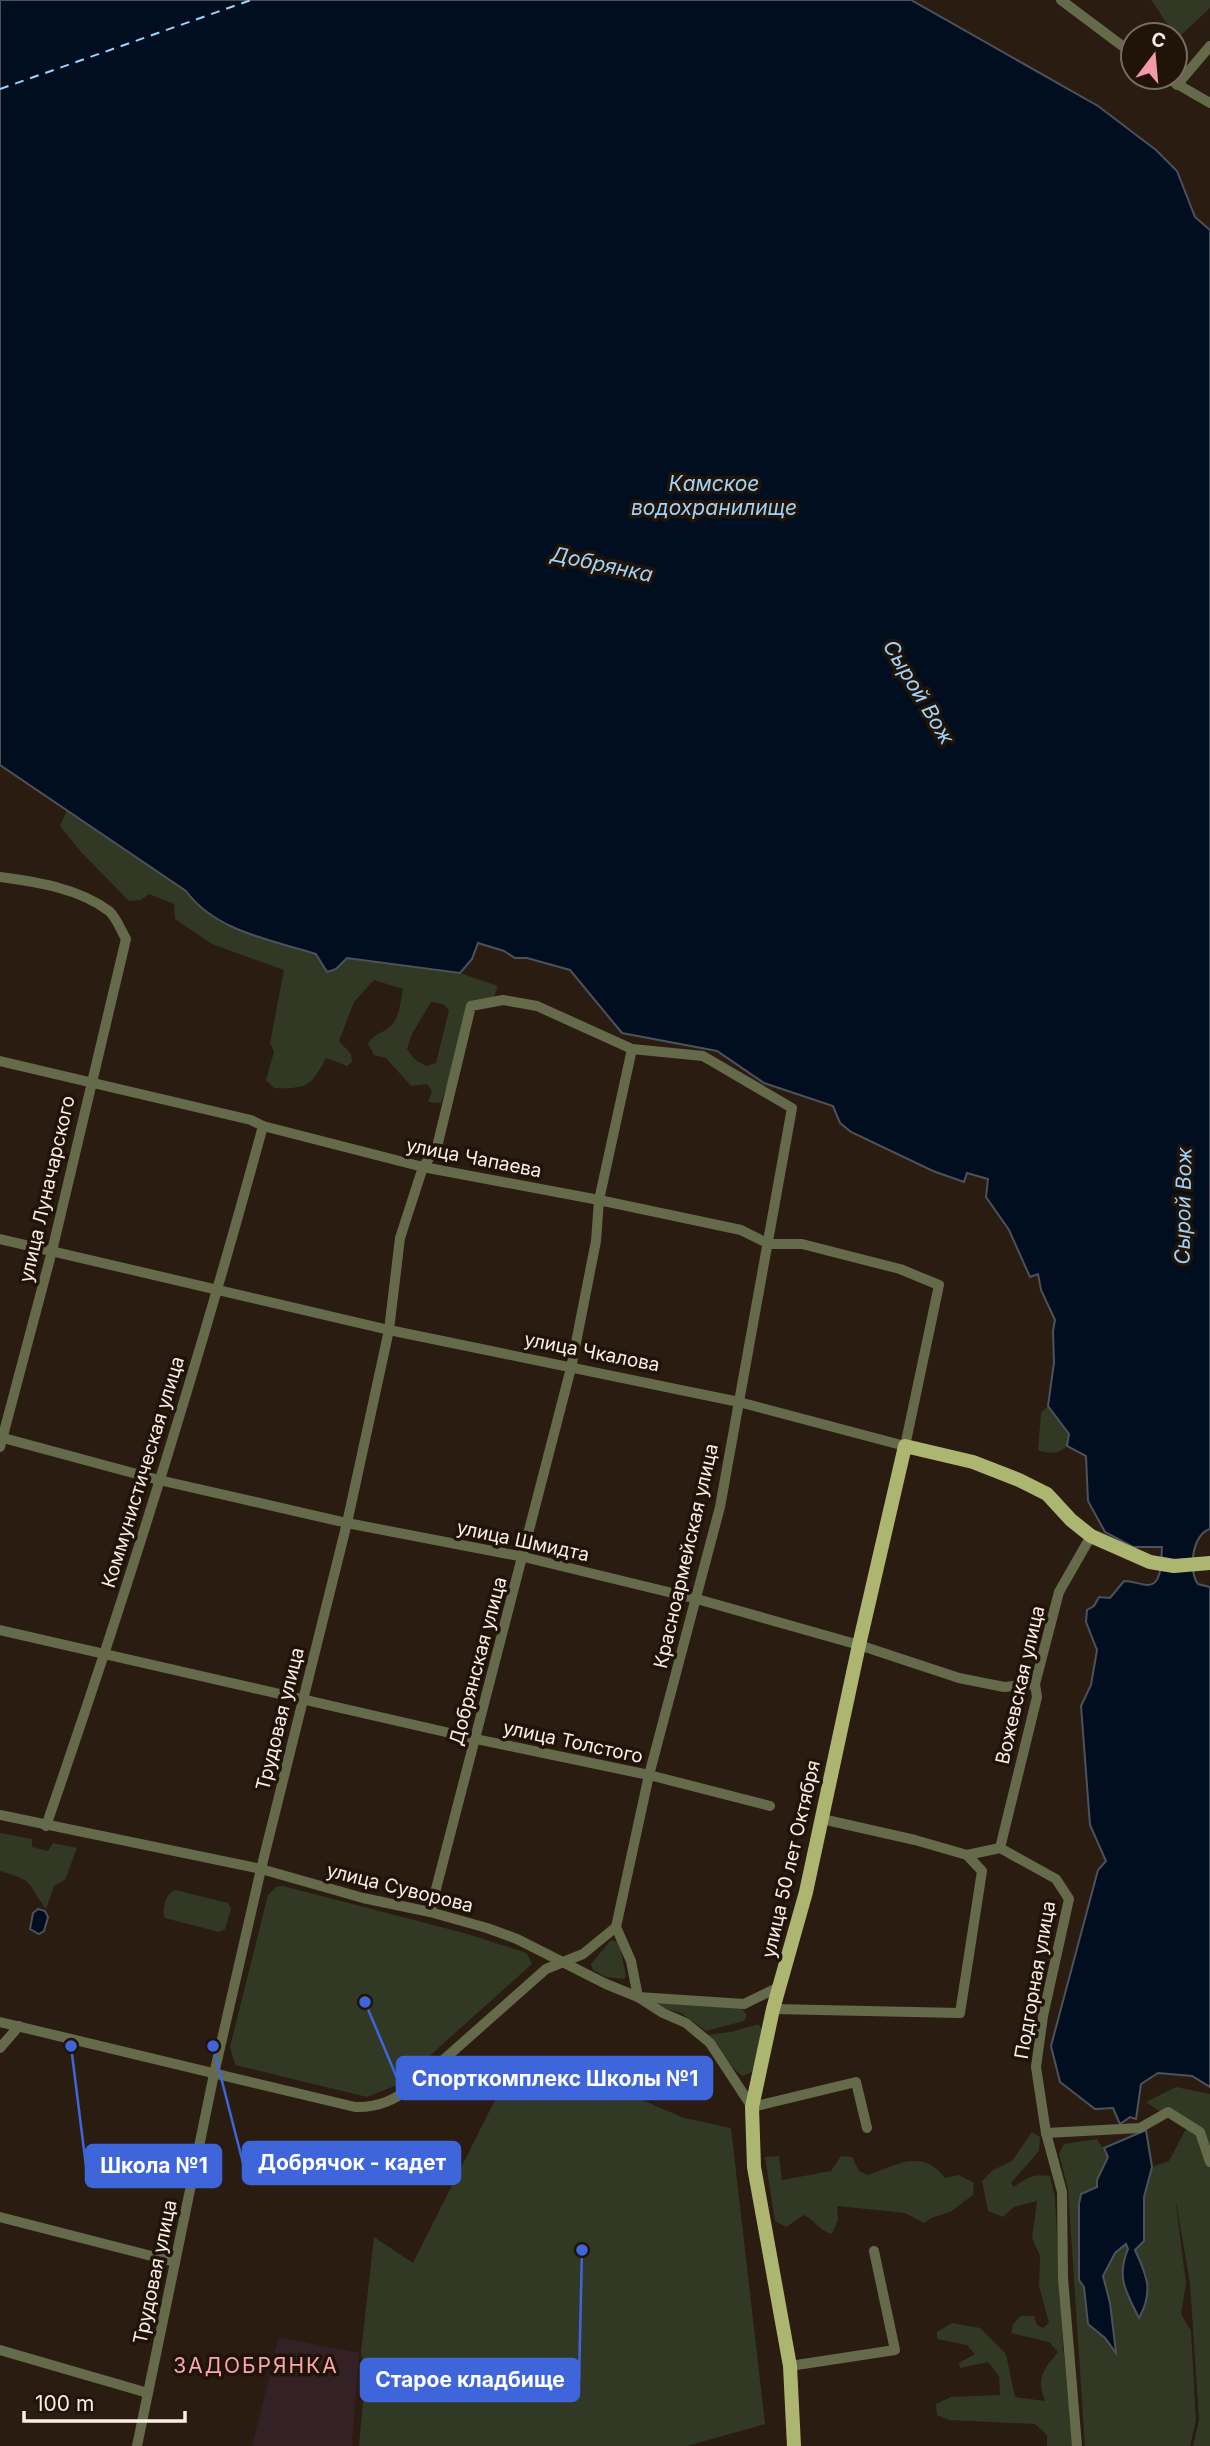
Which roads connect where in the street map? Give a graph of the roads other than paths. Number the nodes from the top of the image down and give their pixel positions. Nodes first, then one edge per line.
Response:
1 (1061, 0) edge
2 (1119, 44) edge
3 (1210, 46) edge
4 (1189, 71) edge
5 (1188, 91) edge
6 (1210, 103) edge
7 (0, 877) edge
8 (632, 1049) junction
9 (0, 1061) edge
10 (90, 1083) junction
11 (263, 1126) junction
12 (422, 1167) junction
13 (599, 1200) junction
14 (0, 1239) edge
15 (769, 1244) junction
16 (52, 1251) junction
17 (939, 1285) joint
18 (219, 1289) junction
19 (389, 1330) junction
20 (571, 1368) junction
21 (739, 1402) junction
22 (1, 1441) edge
23 (905, 1446) junction
24 (159, 1480) junction
25 (346, 1523) junction
26 (1090, 1536) junction
27 (524, 1557) junction
28 (1207, 1563) edge
29 (696, 1600) junction
30 (0, 1630) edge
31 (859, 1645) junction
32 (105, 1655) junction
33 (1035, 1684) junction
34 (302, 1700) junction
35 (476, 1739) junction
36 (649, 1775) junction
37 (770, 1806) dead end
38 (0, 1815) edge
39 (822, 1819) junction
40 (46, 1826) junction
41 (1000, 1848) junction
42 (967, 1855) junction
43 (261, 1869) junction
44 (430, 1912) junction
45 (615, 1927) junction
46 (560, 1961) junction
47 (779, 1987) junction
48 (638, 1997) junction
49 (773, 2009) junction
50 (0, 2022) edge
51 (19, 2026) junction
52 (0, 2048) edge
53 (214, 2074) junction
54 (752, 2106) junction
55 (867, 2128) dead end
56 (1046, 2133) junction
57 (1210, 2162) edge
58 (0, 2217) edge
59 (874, 2251) dead end
60 (175, 2262) junction
61 (0, 2350) edge
62 (790, 2366) junction
63 (148, 2393) junction
64 (137, 2446) edge
65 (794, 2446) edge
66 (1077, 2446) edge

1 - 2 street
3 - 4 street
5 - 6 street
7 - 10 street, улица Луначарского
8 - 12 street, Трудовая улица
8 - 13 street, Добрянская улица
8 - 15 street, Красноармейская улица
9 - 10 street, улица Чапаева
10 - 11 street, улица Чапаева
10 - 16 street, улица Луначарского
11 - 12 street, улица Чапаева
11 - 18 street, Коммунистическая улица
12 - 13 street, улица Чапаева
12 - 19 street, Трудовая улица
13 - 15 street, улица Чапаева
13 - 20 street, Добрянская улица
14 - 16 street, улица Чкалова
15 - 17 street, улица Чапаева
15 - 21 street, Красноармейская улица
16 - 18 street, улица Чкалова
16 - 22 street, улица Луначарского
17 - 23 street, улица 50 лет Октября
18 - 19 street, улица Чкалова
18 - 24 street, Коммунистическая улица
19 - 20 street, улица Чкалова
19 - 25 street, Трудовая улица
20 - 21 street, улица Чкалова
20 - 27 street, Добрянская улица
21 - 23 street, улица Чкалова
21 - 29 street, Красноармейская улица
22 - 24 street, улица Шмидта
23 - 26 main road, улица Чкалова
23 - 31 main road, улица 50 лет Октября
24 - 25 street, улица Шмидта
24 - 32 street, Коммунистическая улица
25 - 27 street, улица Шмидта
25 - 34 street, Трудовая улица
26 - 28 main road, улица Чкалова
26 - 33 street, Вожевская улица
27 - 29 street, улица Шмидта
27 - 35 street, Добрянская улица
29 - 31 street, улица Шмидта
29 - 36 street, Красноармейская улица
30 - 32 street, улица Толстого
31 - 33 street, улица Шмидта
31 - 39 main road, улица 50 лет Октября
32 - 34 street, улица Толстого
32 - 40 street, Коммунистическая улица
33 - 41 street, Вожевская улица
34 - 35 street, улица Толстого
34 - 43 street, Трудовая улица
35 - 36 street, улица Толстого
35 - 44 street, Добрянская улица
36 - 37 street, улица Толстого
36 - 45 street, Красноармейская улица
38 - 40 street, улица Суворова
39 - 42 street
39 - 47 main road, улица 50 лет Октября
40 - 43 street, улица Суворова
41 - 42 street
41 - 56 street, Подгорная улица
42 - 49 street
43 - 44 street, улица Суворова
43 - 53 street, Трудовая улица
44 - 46 street, улица Суворова
45 - 46 street
45 - 48 street
46 - 48 street, улица Суворова
46 - 53 street
47 - 48 street, улица Суворова
47 - 49 main road, улица 50 лет Октября
48 - 54 street
49 - 54 main road, улица 50 лет Октября
50 - 51 street
51 - 52 street
51 - 53 street
53 - 60 street, Трудовая улица
54 - 55 street
54 - 62 main road, улица 50 лет Октября
56 - 57 street
56 - 66 street, Подгорная улица
58 - 60 street
59 - 62 street
60 - 63 street, Трудовая улица
61 - 63 street
62 - 65 main road, улица 50 лет Октября
63 - 64 street, Трудовая улица

